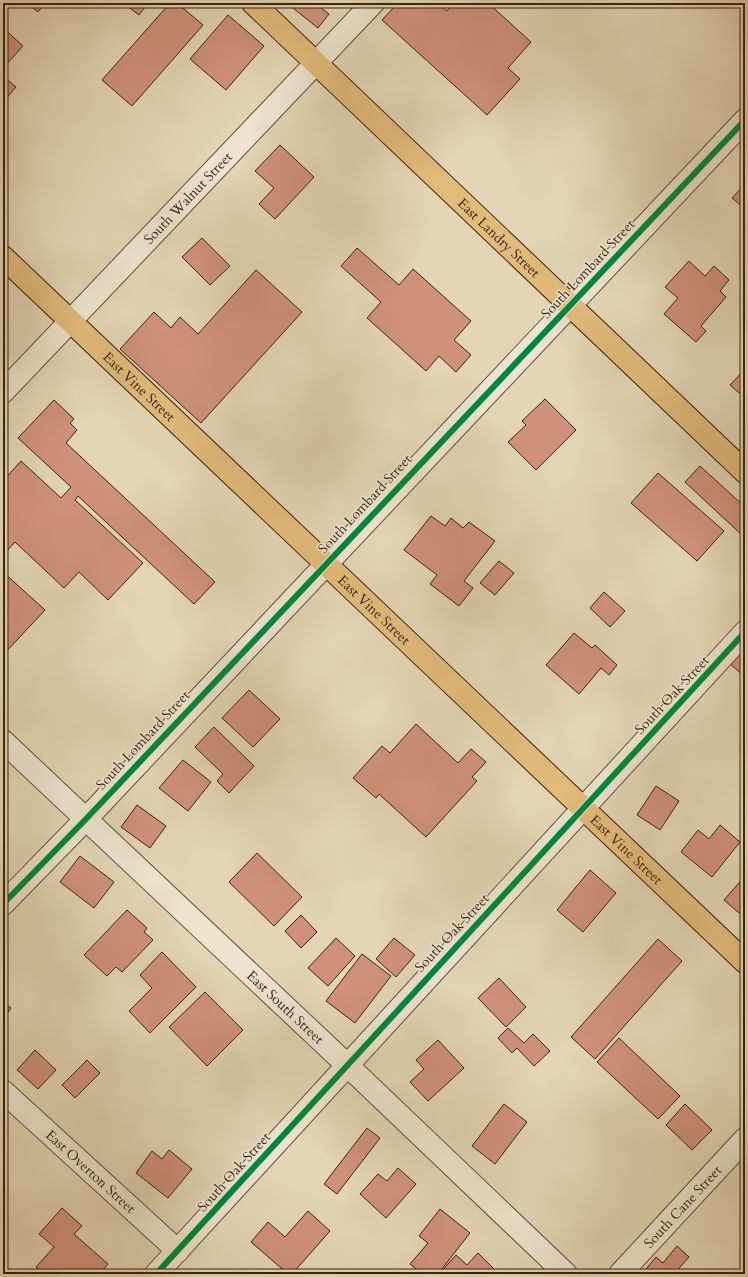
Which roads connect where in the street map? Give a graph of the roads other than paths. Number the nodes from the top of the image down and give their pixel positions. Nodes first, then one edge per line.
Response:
1 (253, 3) edge
2 (373, 3) edge
3 (316, 63) junction
4 (745, 120) edge
5 (3, 257) edge
6 (570, 305) junction
7 (70, 321) junction
8 (3, 392) edge
9 (745, 472) edge
10 (325, 564) junction
11 (745, 632) edge
12 (3, 741) edge
13 (584, 808) junction
14 (86, 819) junction
15 (3, 904) edge
16 (745, 962) edge
17 (347, 1066) junction
18 (3, 1091) edge
19 (745, 1139) edge
20 (178, 1251) junction
21 (162, 1272) edge
22 (566, 1274) edge
23 (620, 1274) edge

1 - 3 highway, East Landry Street
2 - 3 street, South Walnut Street
3 - 6 highway, East Landry Street
3 - 7 street, South Walnut Street
4 - 6 street, South Lombard Street
5 - 7 highway, East Vine Street
6 - 9 highway, East Landry Street
6 - 10 street, South Lombard Street
7 - 8 street, South Walnut Street
7 - 10 highway, East Vine Street
10 - 13 highway, East Vine Street
10 - 14 street, South Lombard Street
11 - 13 street, South Oak Street
12 - 14 street, East South Street
13 - 16 highway, East Vine Street
13 - 17 street, South Oak Street
14 - 15 street, South Lombard Street
14 - 17 street, East South Street
17 - 20 street, South Oak Street
17 - 22 street, East South Street
18 - 20 street, East Overton Street
19 - 23 street, South Cane Street
20 - 21 street, South Oak Street

